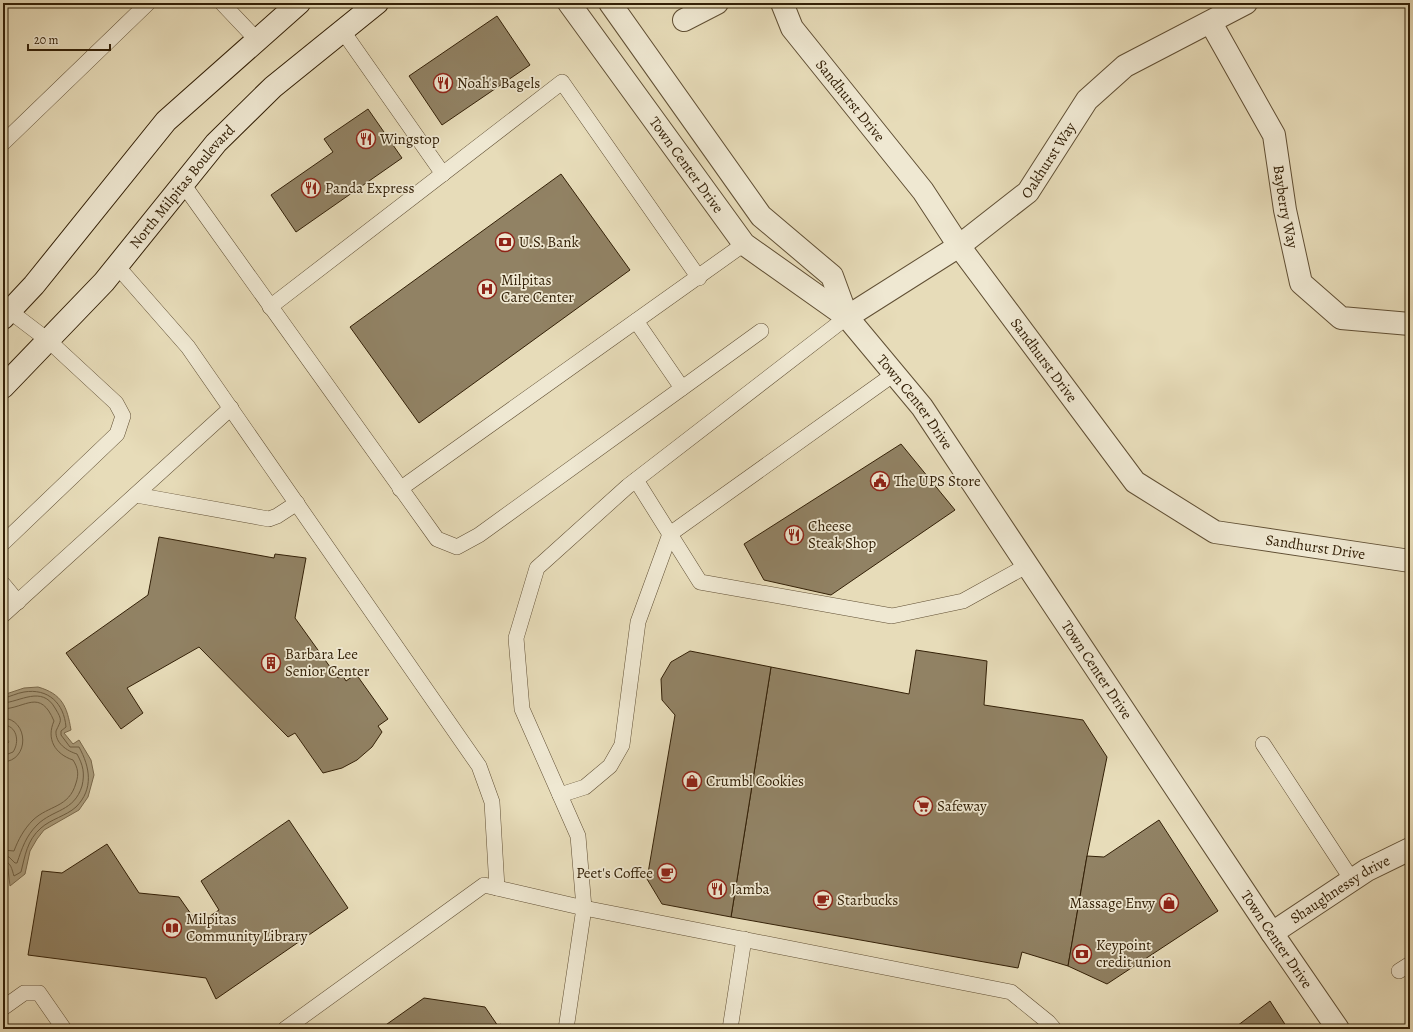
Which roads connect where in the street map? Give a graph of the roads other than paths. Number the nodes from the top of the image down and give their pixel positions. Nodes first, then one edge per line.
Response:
1 (148, 3) edge
2 (222, 3) edge
3 (299, 3) edge
4 (377, 3) edge
5 (569, 3) edge
6 (610, 3) edge
7 (717, 3) edge
8 (782, 3) edge
9 (1246, 3) edge
10 (684, 20) dead end
11 (1211, 23) junction
12 (342, 30) junction
13 (257, 40) junction
14 (3, 143) edge
15 (443, 174) junction
16 (183, 184) junction
17 (744, 244) junction
18 (959, 246) junction
19 (117, 266) junction
20 (699, 278) junction
21 (270, 307) junction
22 (5, 312) edge
23 (847, 317) junction
24 (636, 321) junction
25 (1410, 324) edge
26 (761, 331) dead end
27 (49, 341) junction
28 (894, 374) junction
29 (3, 387) edge
30 (682, 388) junction
31 (231, 408) junction
32 (636, 480) junction
33 (400, 489) junction
34 (136, 494) junction
35 (297, 503) junction
36 (670, 534) junction
37 (3, 543) edge
38 (1410, 561) edge
39 (1028, 565) junction
40 (3, 584) edge
41 (18, 602) junction
42 (3, 615) edge
43 (1263, 744) dead end
44 (560, 795) junction
45 (1410, 849) edge
46 (1352, 880) junction
47 (497, 888) junction
48 (584, 908) junction
49 (1272, 933) junction
50 (744, 939) junction
51 (3, 1008) edge
52 (64, 1029) edge
53 (285, 1029) edge
54 (566, 1029) edge
55 (730, 1029) edge
56 (1054, 1029) edge
57 (1338, 1029) edge

1 - 14 lane
2 - 13 lane
3 - 13 street
4 - 12 street, North Milpitas Boulevard
5 - 17 street, Town Center Drive
6 - 23 street, Town Center Drive
7 - 10 street
8 - 18 street, Sandhurst Drive
9 - 11 street, Oakhurst Way
11 - 18 street, Oakhurst Way
11 - 25 street, Bayberry Way
12 - 15 lane
12 - 16 street, North Milpitas Boulevard
13 - 22 street
15 - 20 lane
15 - 21 lane
16 - 19 street, North Milpitas Boulevard
16 - 21 lane
17 - 20 lane
17 - 23 street, Town Center Drive
18 - 23 street, Oakhurst Way
18 - 38 street, Sandhurst Drive
19 - 27 street, North Milpitas Boulevard
19 - 31 lane
20 - 24 lane
21 - 33 lane
22 - 27 lane
23 - 28 street, Town Center Drive
23 - 32 lane
24 - 30 lane
24 - 33 lane
26 - 30 lane
27 - 29 street, North Milpitas Boulevard
27 - 37 lane
28 - 36 lane
28 - 39 street, Town Center Drive
30 - 33 lane
31 - 34 lane
31 - 35 lane
32 - 36 lane
32 - 44 lane
34 - 35 lane
34 - 41 lane
35 - 47 lane
36 - 39 lane
36 - 44 lane
39 - 49 street, Town Center Drive
40 - 41 lane
41 - 42 lane
43 - 46 lane
44 - 48 lane
45 - 46 street, Shaughnessy drive
46 - 49 street, Shaughnessy drive
47 - 48 lane
47 - 53 lane
48 - 50 lane
48 - 54 lane
49 - 57 street, Town Center Drive
50 - 55 lane
50 - 56 lane
51 - 52 lane

